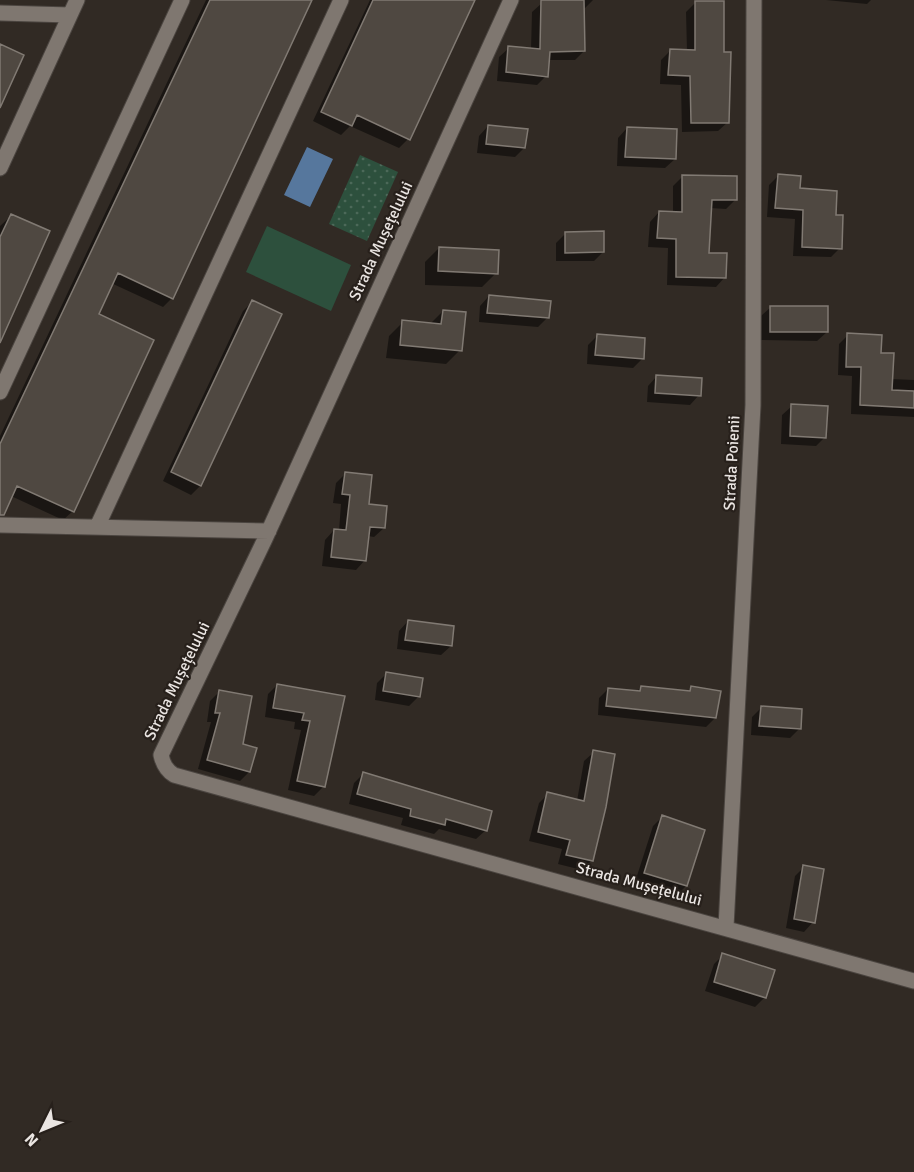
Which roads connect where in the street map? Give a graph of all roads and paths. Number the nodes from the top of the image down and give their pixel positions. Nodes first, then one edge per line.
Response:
1 (77, 0) edge
2 (182, 0) edge
3 (341, 0) edge
4 (511, 0) edge
5 (754, 0) edge
6 (0, 13) edge
7 (70, 15) junction
8 (0, 168) edge
9 (0, 392) edge
10 (0, 525) edge
11 (97, 527) junction
12 (269, 531) junction
13 (726, 927) junction
14 (914, 981) edge

1 - 7 street
2 - 9 street
3 - 11 street
4 - 12 street, Strada Mușețelului
5 - 13 street, Strada Poienii
6 - 7 street
7 - 8 street
10 - 11 street
11 - 12 street
12 - 13 street, Strada Mușețelului
13 - 14 street, Strada Mușețelului

